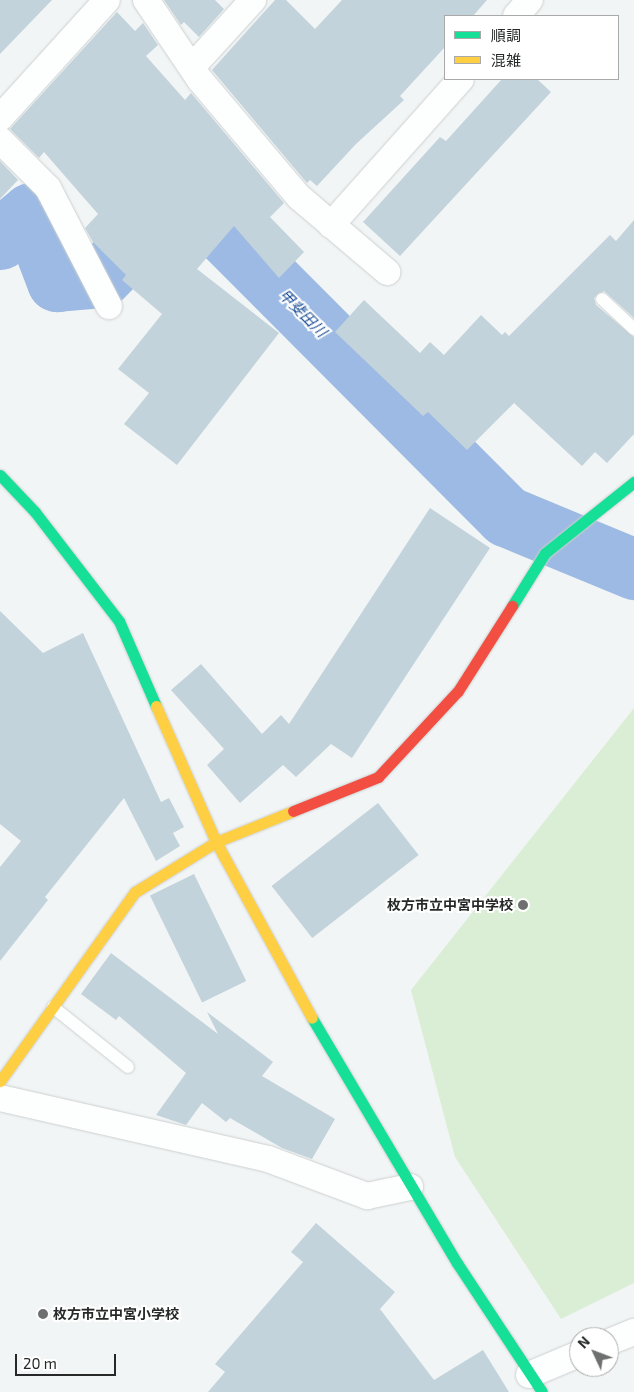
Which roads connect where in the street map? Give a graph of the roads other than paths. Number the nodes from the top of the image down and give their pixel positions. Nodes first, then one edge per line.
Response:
1 (107, 0) edge
2 (146, 0) edge
3 (253, 0) edge
4 (530, 0) edge
5 (517, 15) edge
6 (192, 67) junction
7 (460, 80) edge
8 (0, 118) edge
9 (0, 140) edge
10 (330, 226) junction
11 (387, 272) dead end
12 (602, 300) dead end
13 (109, 306) dead end
14 (634, 329) edge
15 (0, 475) edge
16 (634, 482) edge
17 (216, 842) junction
18 (53, 1007) junction
19 (128, 1068) dead end
20 (0, 1081) edge
21 (0, 1098) edge
22 (410, 1187) junction
23 (634, 1332) edge
24 (619, 1338) edge
25 (569, 1361) edge
26 (536, 1383) edge

1 - 8 street
2 - 6 street
3 - 6 street
4 - 5 street
6 - 10 street
7 - 10 street
9 - 13 street
10 - 11 street
12 - 14 lane
15 - 17 street
16 - 17 street
17 - 18 street
17 - 22 street
18 - 19 lane
18 - 20 street
21 - 22 street
22 - 26 street
23 - 24 street
25 - 26 street

